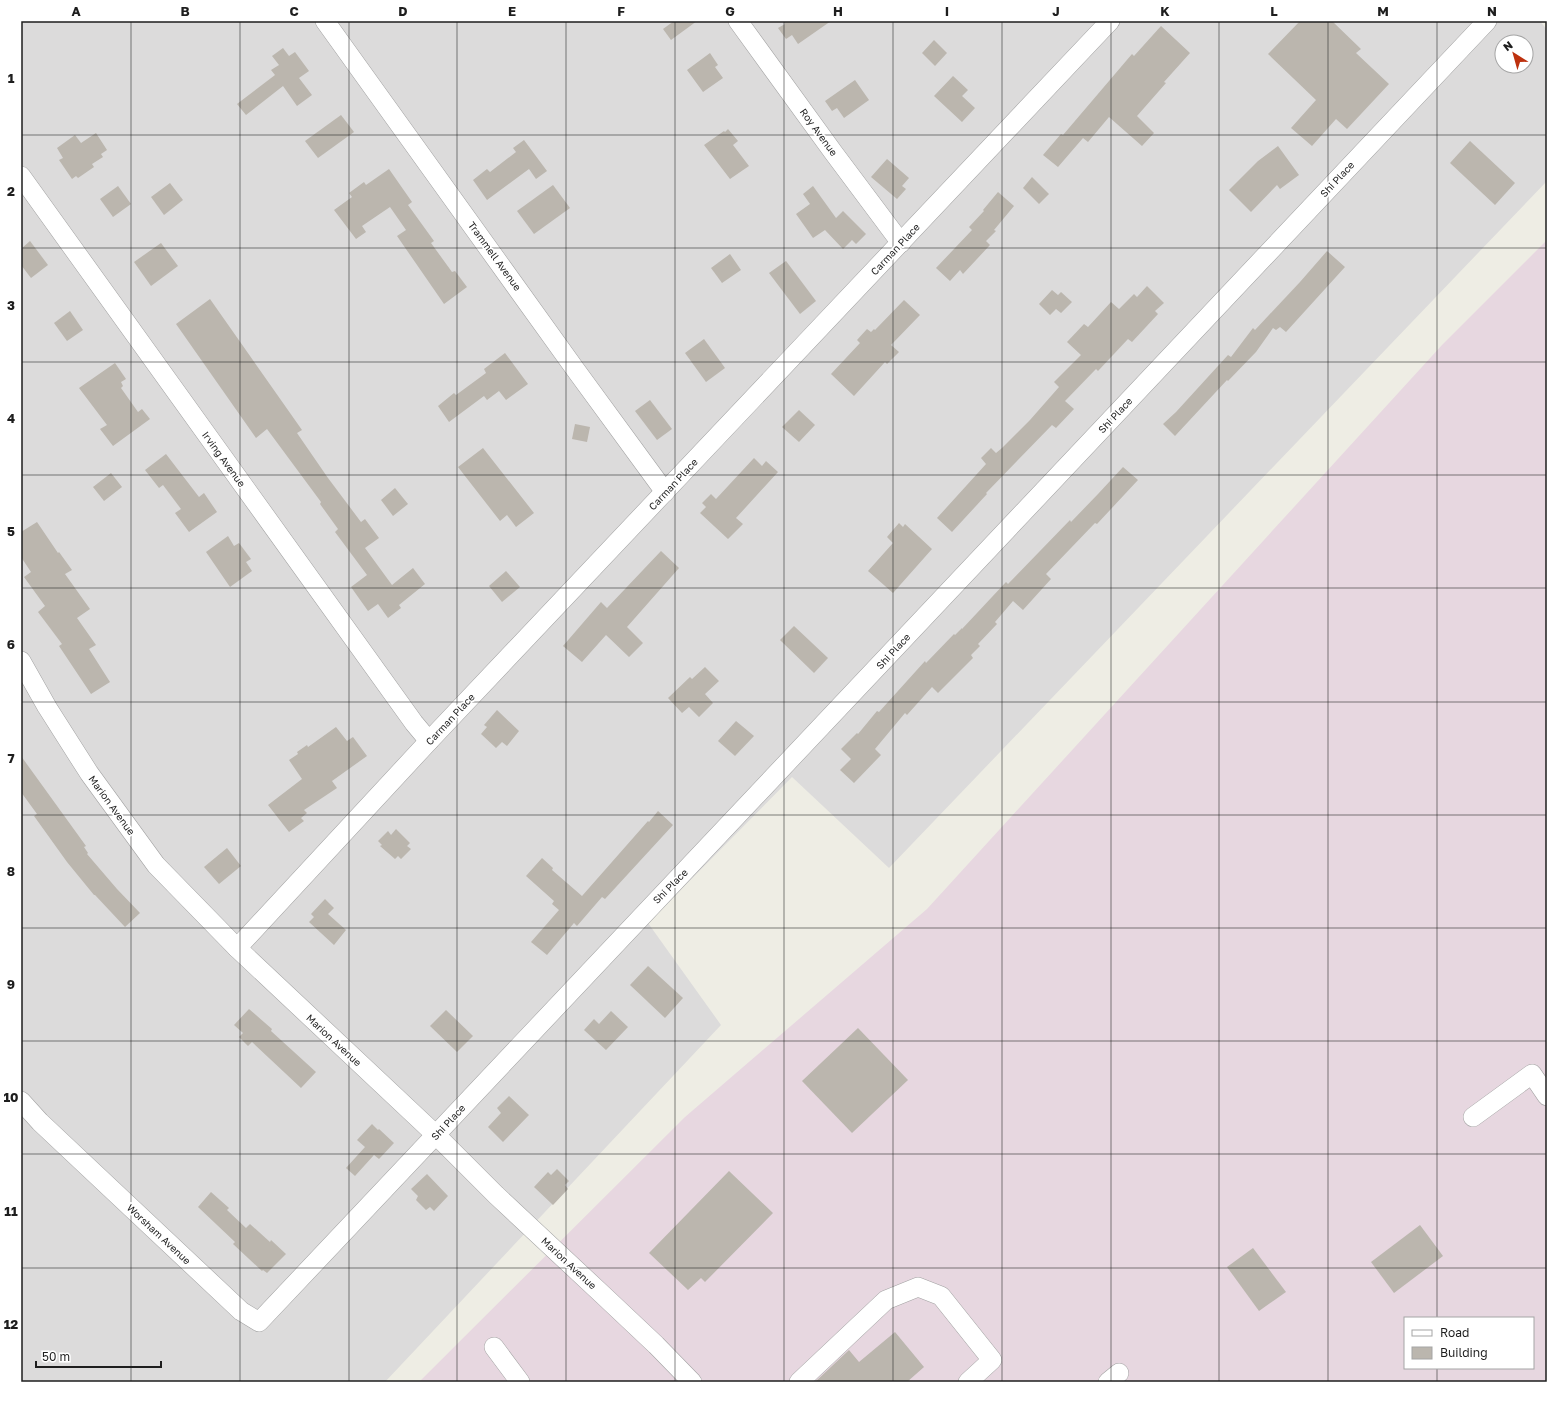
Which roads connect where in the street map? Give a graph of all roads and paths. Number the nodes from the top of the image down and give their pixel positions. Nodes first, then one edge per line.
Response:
1 (325, 21) edge
2 (738, 21) edge
3 (1110, 21) edge
4 (1487, 21) edge
5 (21, 176) edge
6 (901, 243) junction
7 (665, 492) junction
8 (21, 661) edge
9 (429, 741) junction
10 (237, 948) junction
11 (1547, 1096) edge
12 (21, 1101) edge
13 (1473, 1117) dead end
14 (436, 1135) junction
15 (298, 1280) joint
16 (494, 1347) dead end
17 (520, 1382) edge
18 (692, 1382) edge
19 (799, 1382) edge
20 (968, 1382) edge

1 - 7 street, Trammell Avenue
2 - 6 street, Roy Avenue
3 - 6 street, Carman Place
4 - 14 street, Shi Place
5 - 9 street, Irving Avenue
6 - 7 street, Carman Place
7 - 9 street, Carman Place
8 - 10 street, Marion Avenue
9 - 10 street, Carman Place
10 - 14 street, Marion Avenue
11 - 13 street
12 - 15 street, Worsham Avenue
14 - 15 street, Shi Place
14 - 18 street, Marion Avenue
16 - 17 street
19 - 20 street

